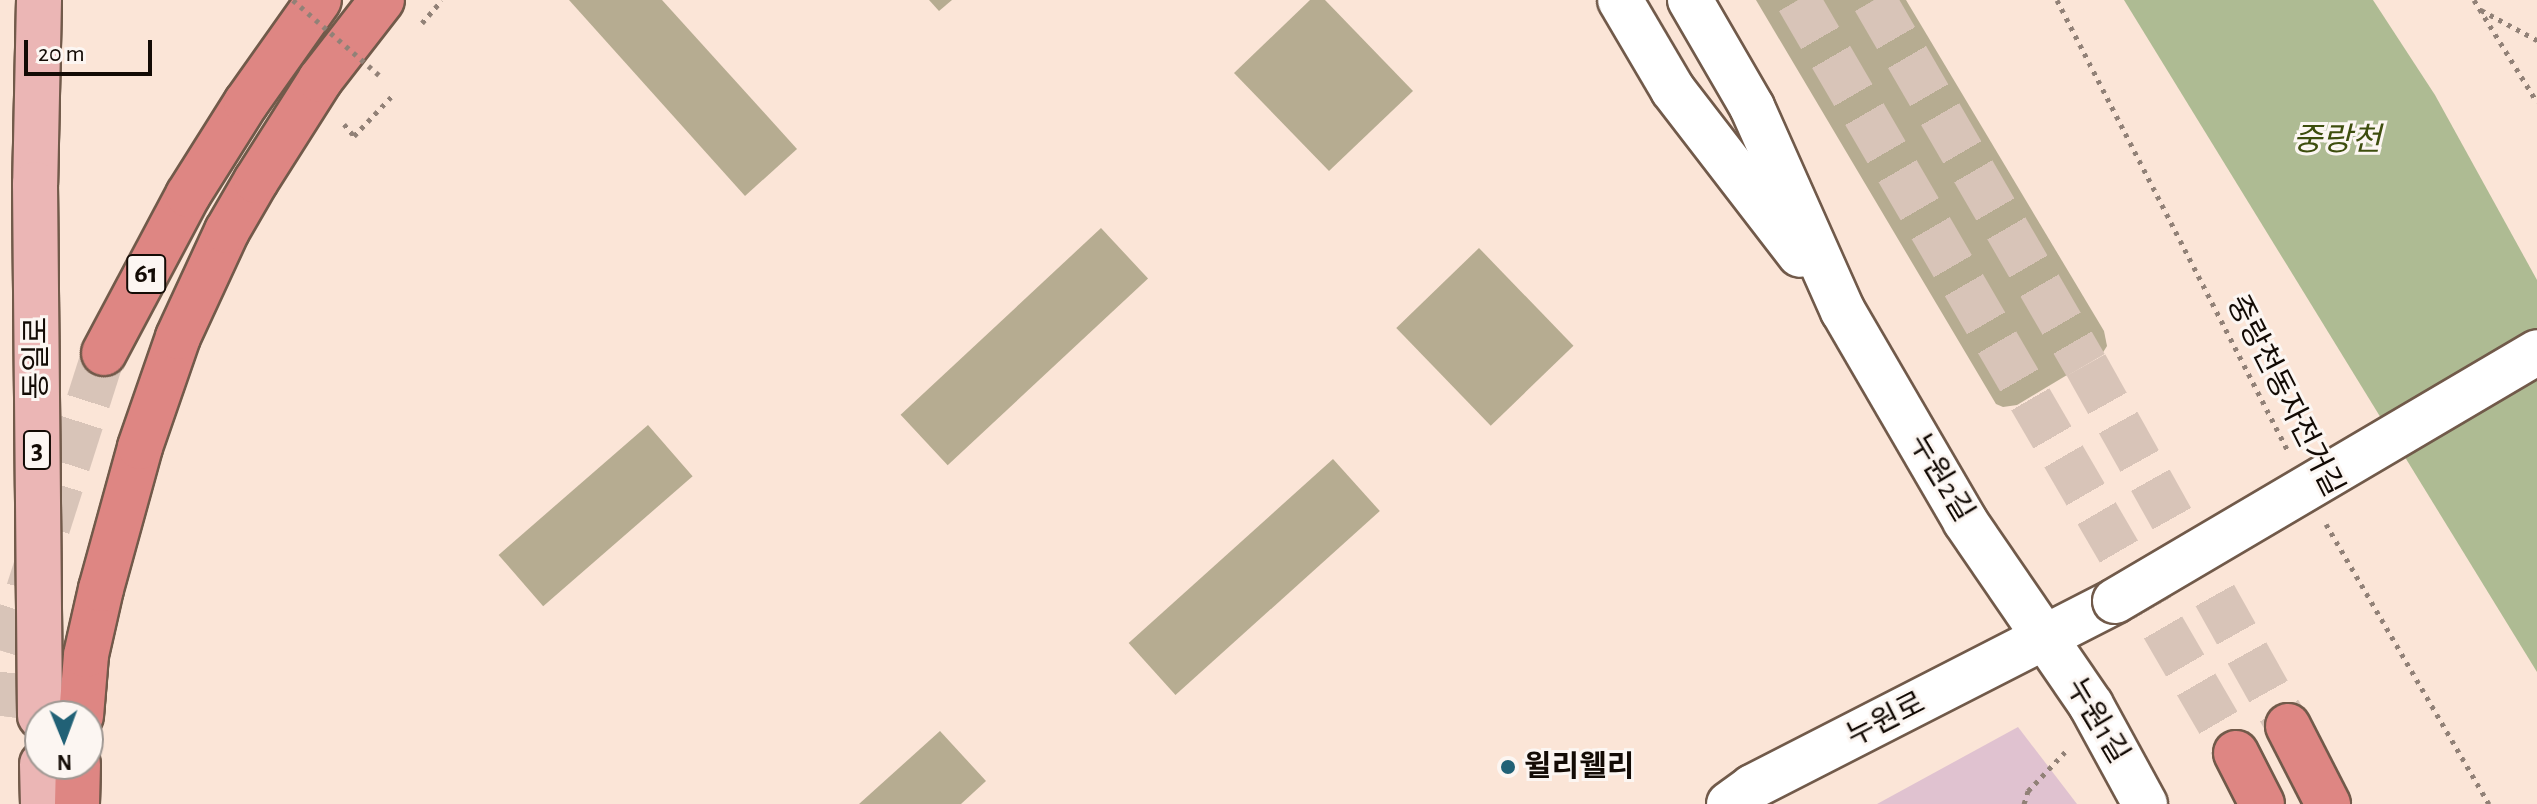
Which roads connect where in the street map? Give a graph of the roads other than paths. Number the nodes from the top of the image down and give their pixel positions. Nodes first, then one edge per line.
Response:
1 (39, 0) edge
2 (319, 0) edge
3 (382, 0) edge
4 (1620, 0) edge
5 (1690, 0) edge
6 (1843, 311) junction
7 (2537, 352) edge
8 (104, 353) tunnel mouth
9 (2046, 639) junction
10 (40, 700) edge
11 (82, 700) edge
12 (2288, 726) tunnel mouth
13 (2236, 753) tunnel mouth
14 (42, 780) edge
15 (78, 780) edge
16 (43, 804) edge
17 (77, 804) edge
18 (1729, 804) edge
19 (2145, 804) edge
20 (2262, 804) edge
21 (2328, 804) edge

1 - 10 main road, 동일로 / 3
2 - 8 highway, 61
3 - 11 highway
4 - 6 street, 누원2길
5 - 6 street, 누원2길
6 - 9 street, 누원2길
7 - 9 street, 누원로, bridge
9 - 18 street, 누원로
9 - 19 street, 누원1길
12 - 21 highway
13 - 20 highway
14 - 16 main road
15 - 17 highway

